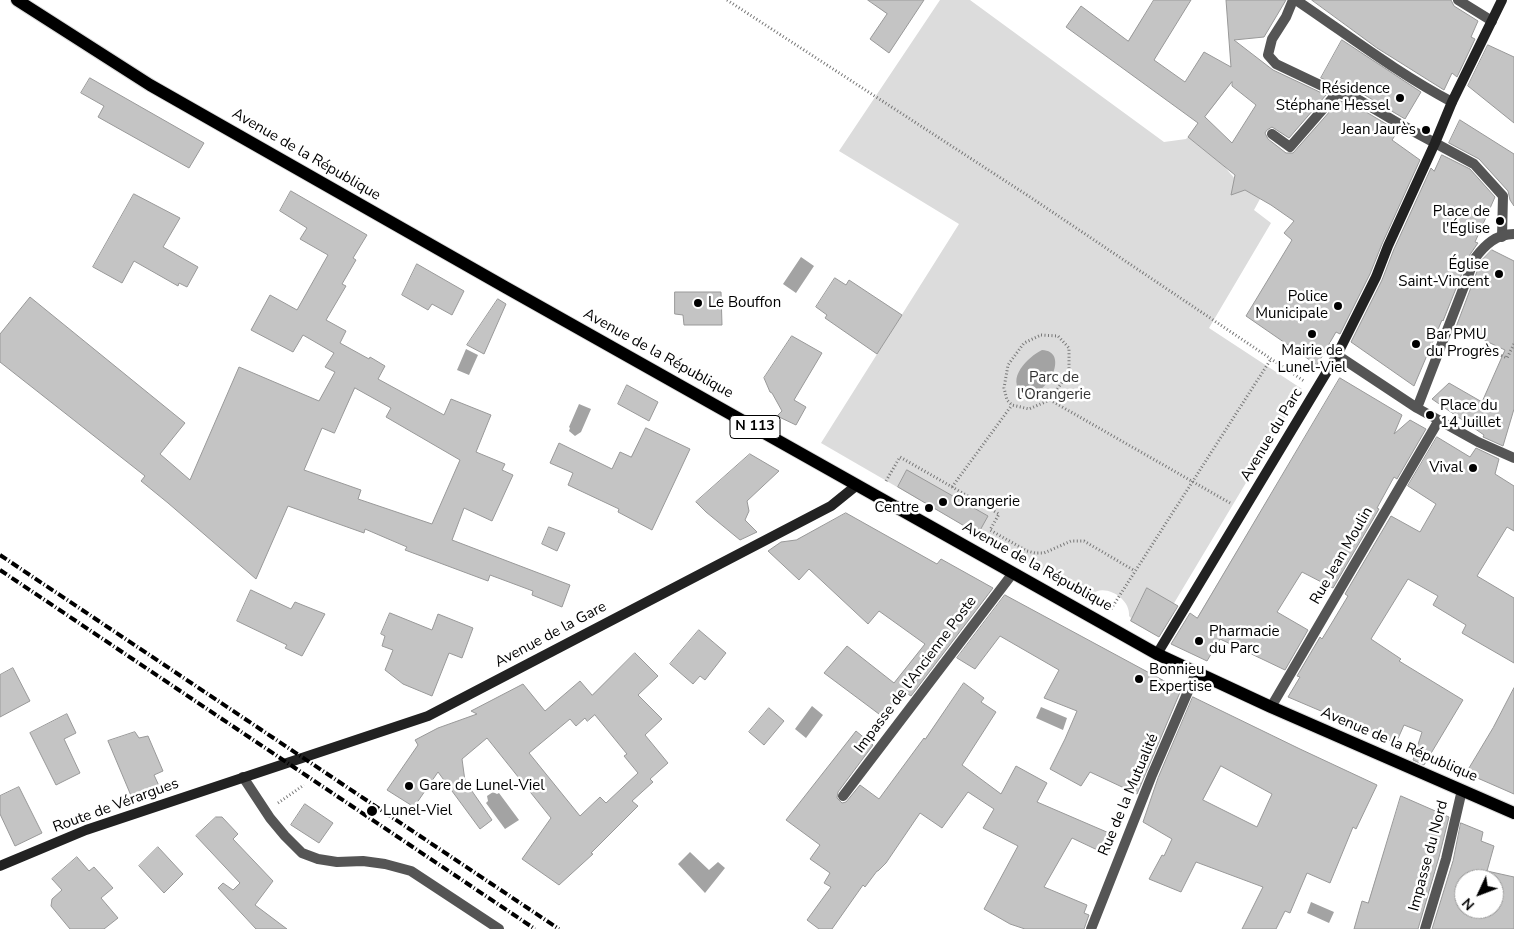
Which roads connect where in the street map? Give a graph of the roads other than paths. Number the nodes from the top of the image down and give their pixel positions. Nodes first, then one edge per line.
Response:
1 (17, 0) edge
2 (1294, 0) edge
3 (1458, 0) edge
4 (1502, 0) edge
5 (1492, 21) junction
6 (1337, 93) junction
7 (1452, 102) junction
8 (1272, 134) dead end
9 (1435, 143) junction
10 (1514, 234) edge
11 (1502, 237) junction
12 (1337, 355) junction
13 (1417, 408) junction
14 (1439, 420) junction
15 (1514, 458) edge
16 (857, 485) junction
17 (1013, 572) junction
18 (1157, 654) junction
19 (1196, 673) junction
20 (1271, 707) junction
21 (243, 778) junction
22 (1462, 790) junction
23 (843, 796) dead end
24 (1514, 813) edge
25 (0, 866) edge
26 (499, 929) edge
27 (1091, 929) edge
28 (1425, 929) edge

1 - 16 main road, Avenue de la République / N 113
2 - 6 street
2 - 7 street
3 - 5 street
4 - 5 street, Avenue du Parc
5 - 7 street, Avenue du Parc
6 - 8 street
6 - 9 street
7 - 9 street, Avenue du Parc
9 - 11 street
9 - 12 street, Avenue du Parc
10 - 11 street
11 - 13 street
12 - 13 street
12 - 18 street, Avenue du Parc
13 - 14 street
14 - 15 street
14 - 20 street, Rue Jean Moulin
16 - 17 main road, Avenue de la République / N 113
16 - 21 street, Avenue de la Gare
17 - 18 main road, Avenue de la République / N 113
17 - 23 street, Impasse de l'Ancienne Poste
18 - 19 main road, Avenue de la République / N 113
19 - 20 main road, Avenue de la République / N 113
19 - 27 street, Rue de la Mutualité
20 - 22 main road, Avenue de la République / N 113
21 - 25 street, Route de Vérargues
21 - 26 street
22 - 24 main road, Avenue de la République / N 113
22 - 28 street, Impasse du Nord

